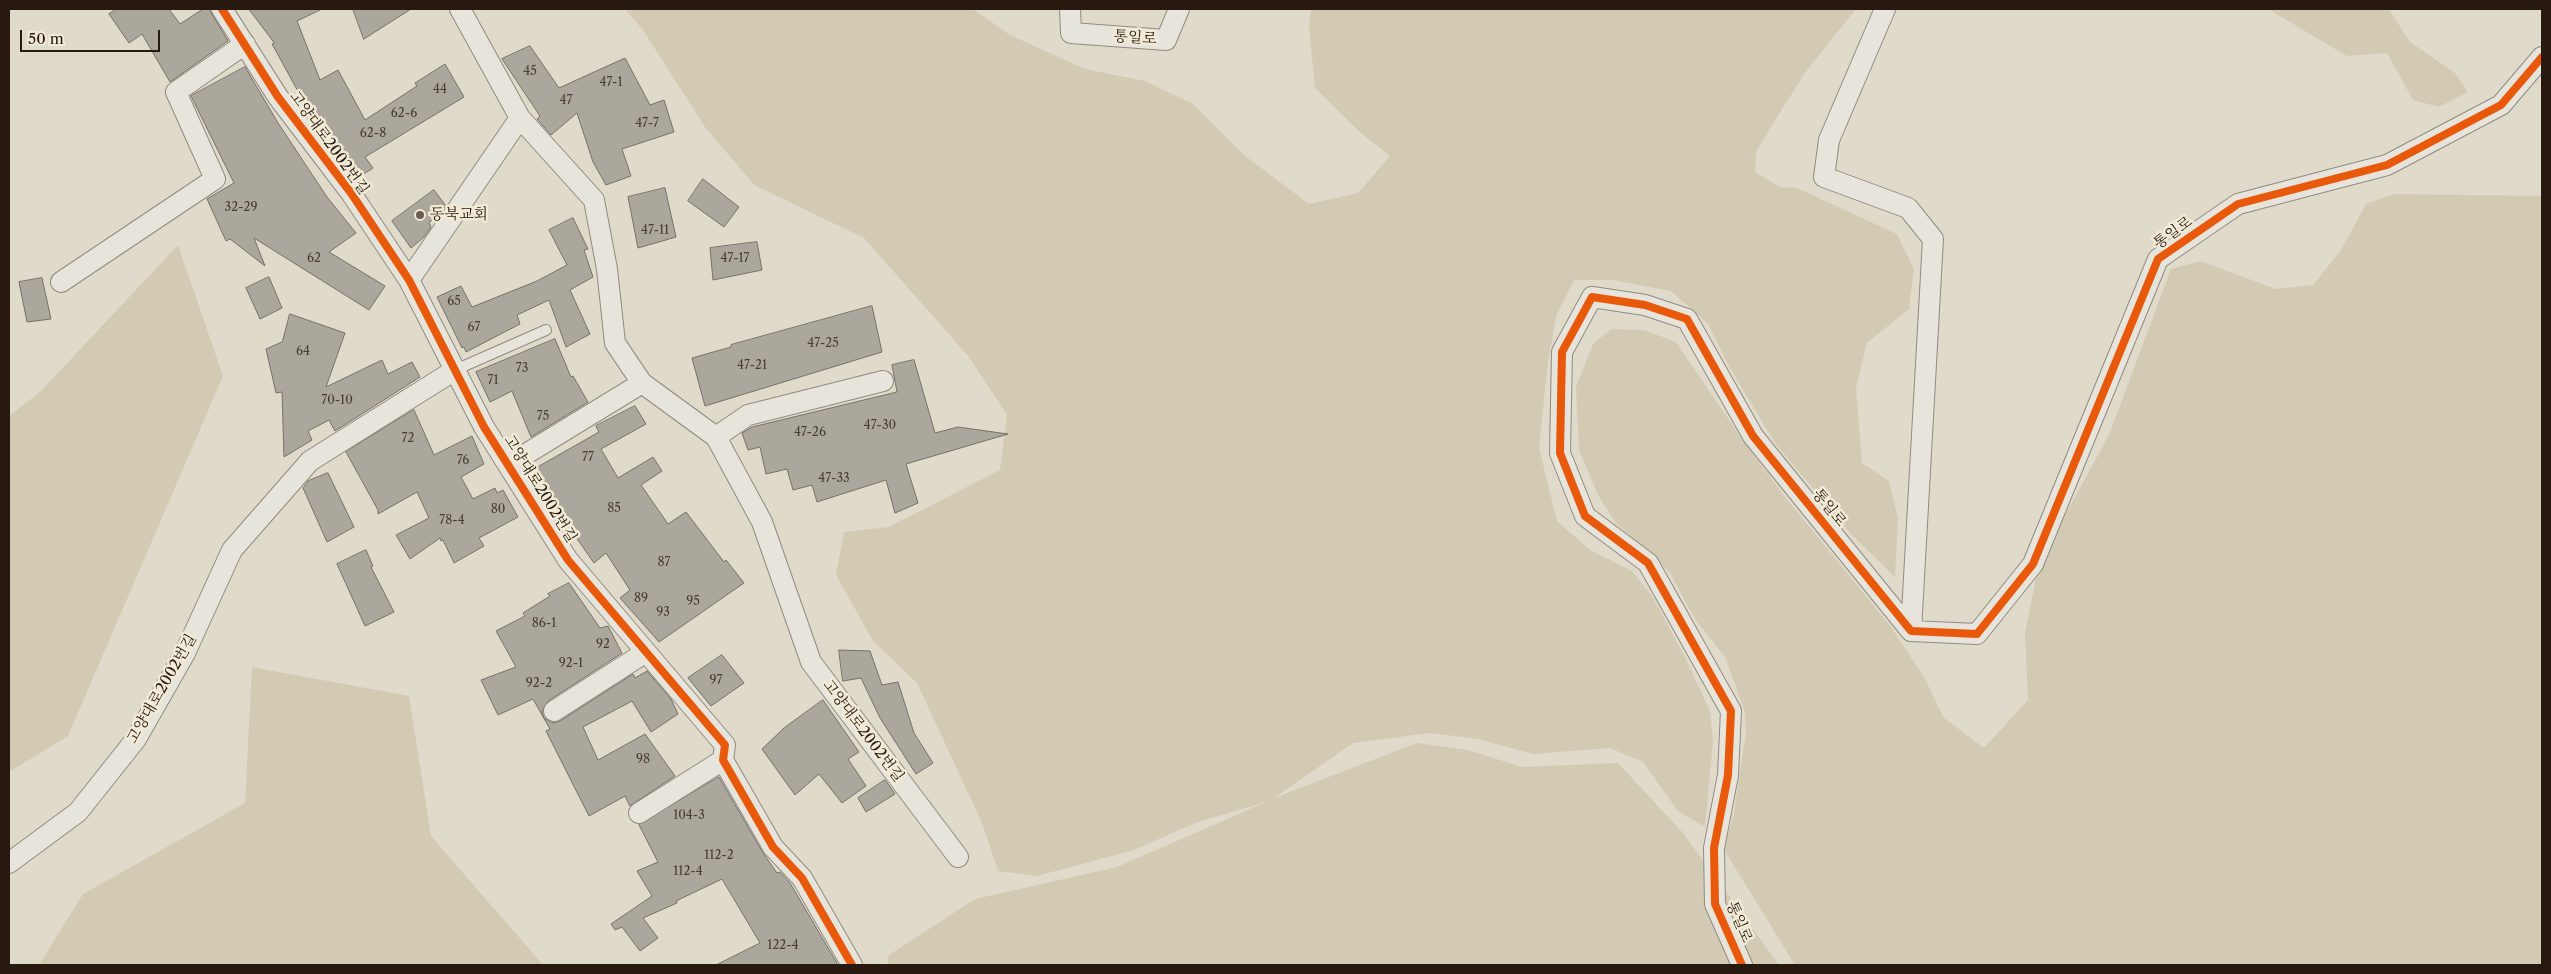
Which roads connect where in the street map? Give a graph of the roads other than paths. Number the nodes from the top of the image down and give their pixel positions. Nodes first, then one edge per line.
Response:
1 (222, 9) edge
2 (460, 9) edge
3 (1070, 9) edge
4 (1179, 9) edge
5 (1885, 9) edge
6 (245, 44) junction
7 (2542, 57) edge
8 (520, 118) junction
9 (409, 280) junction
10 (61, 282) dead end
11 (546, 330) dead end
12 (455, 370) junction
13 (883, 381) dead end
14 (642, 384) junction
15 (716, 437) junction
16 (508, 465) junction
17 (1910, 631) junction
18 (646, 652) junction
19 (554, 711) dead end
20 (723, 760) junction
21 (639, 813) dead end
22 (958, 857) dead end
23 (9, 863) edge
24 (852, 965) edge
25 (1742, 965) edge

1 - 6 street, 고양대로2002번길
2 - 8 street, 고양대로2002번길
3 - 4 street, 통일로
5 - 17 street
6 - 9 street, 고양대로2002번길
6 - 10 street
7 - 17 street, 통일로
8 - 9 street
8 - 14 street, 고양대로2002번길
9 - 12 street, 고양대로2002번길
11 - 12 lane
12 - 16 street, 고양대로2002번길
12 - 23 street, 고양대로2002번길
13 - 15 street
14 - 15 street, 고양대로2002번길
14 - 16 street
15 - 22 street, 고양대로2002번길
16 - 18 street, 고양대로2002번길
17 - 25 street, 통일로
18 - 19 street
18 - 20 street, 고양대로2002번길
20 - 21 street
20 - 24 street, 고양대로2002번길

